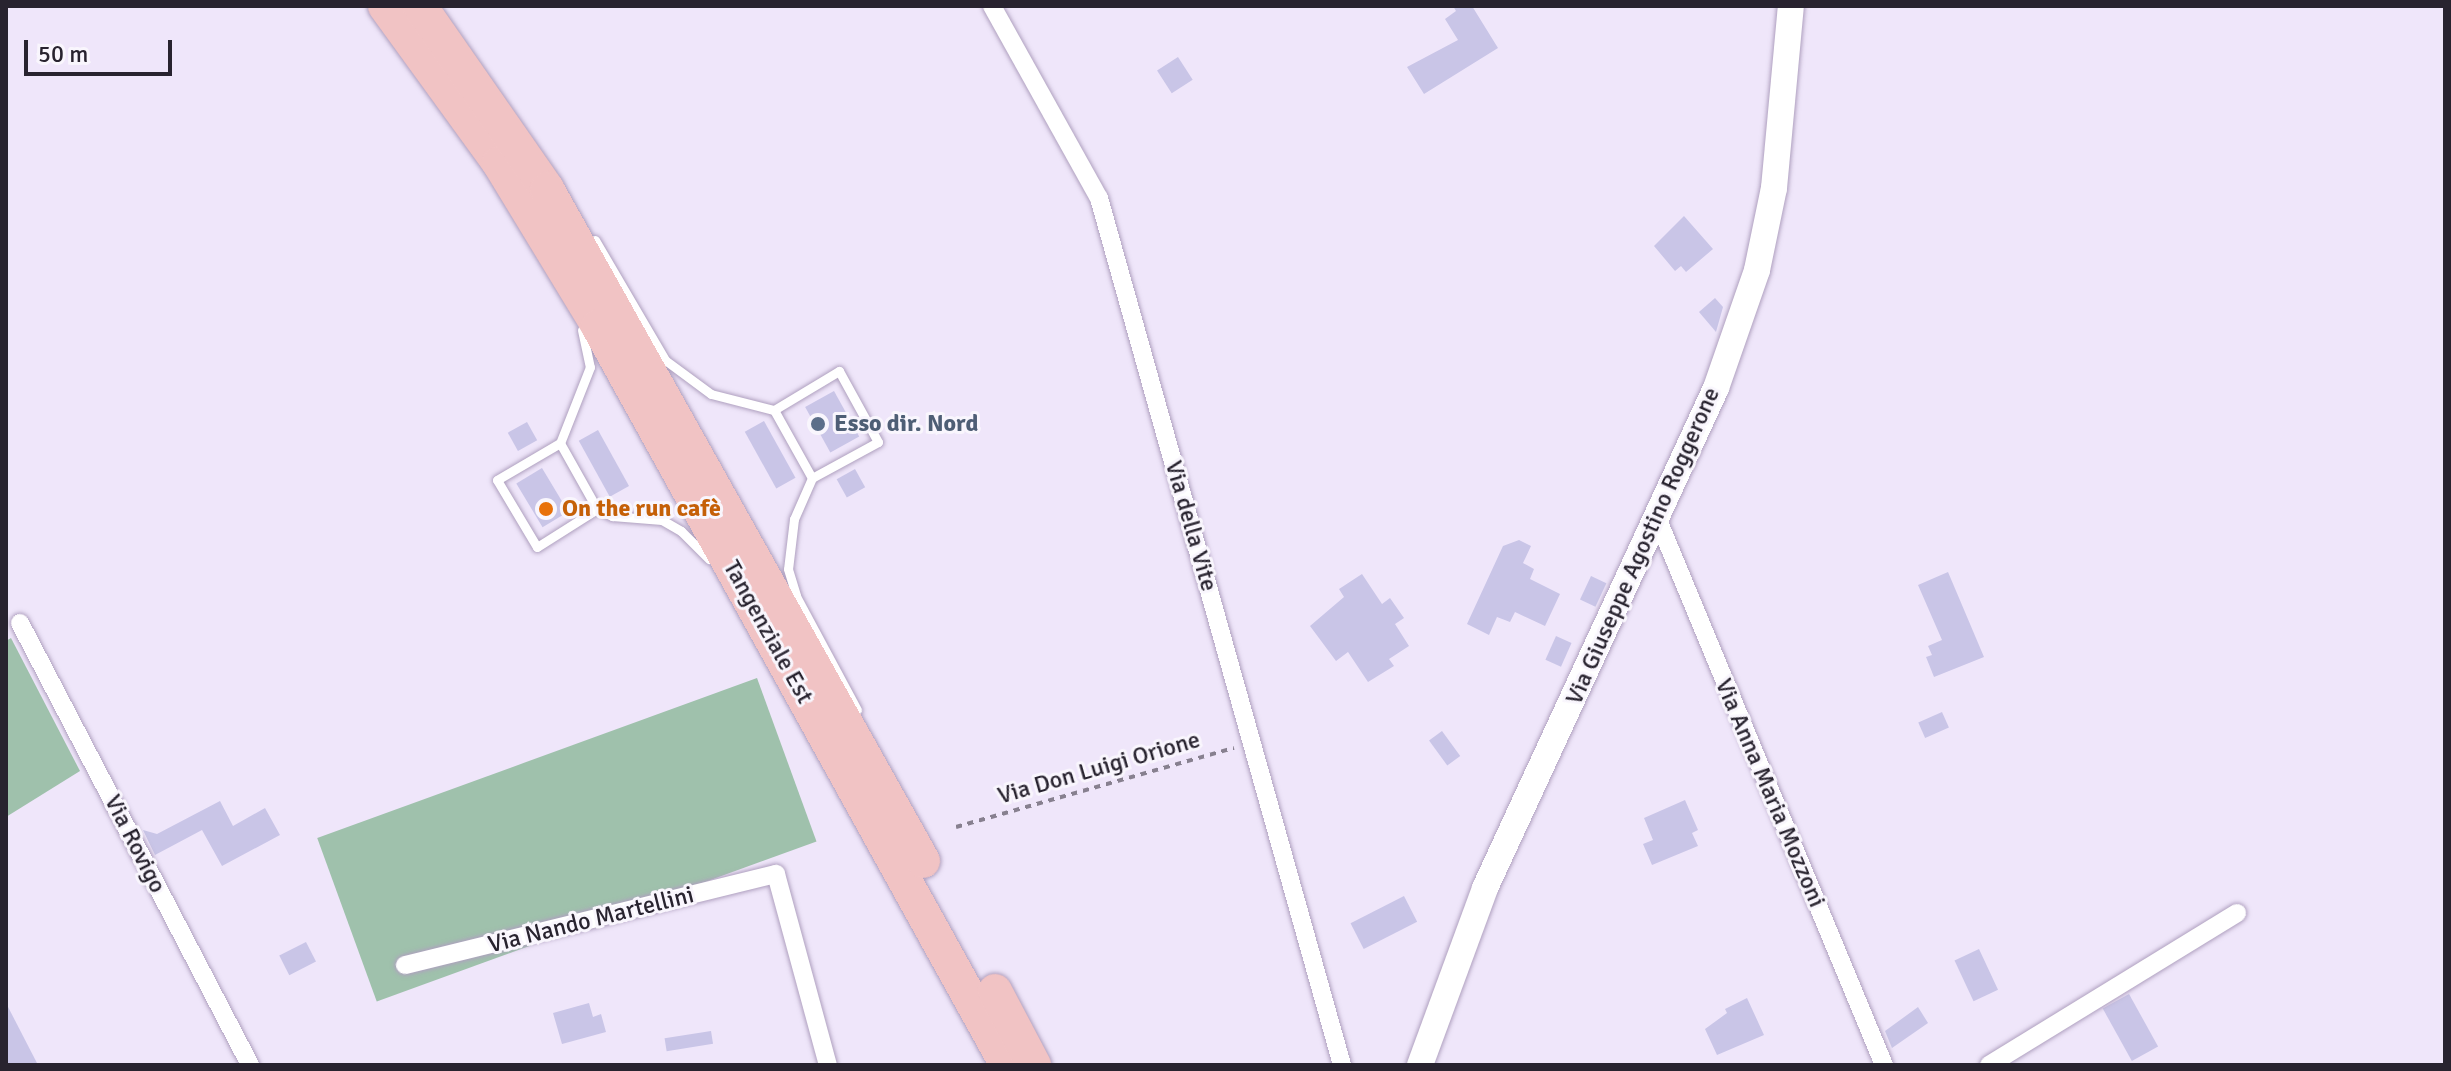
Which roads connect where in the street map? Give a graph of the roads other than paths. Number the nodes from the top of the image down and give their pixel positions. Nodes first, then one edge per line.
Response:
1 (385, 6) edge
2 (420, 6) edge
3 (992, 6) edge
4 (1791, 6) edge
5 (499, 163) junction
6 (507, 203) dead end
7 (588, 228) dead end
8 (577, 321) dead end
9 (774, 410) junction
10 (560, 443) junction
11 (812, 478) junction
12 (597, 509) junction
13 (1658, 520) junction
14 (744, 618) dead end
15 (20, 623) dead end
16 (808, 732) dead end
17 (857, 767) junction
18 (2237, 913) dead end
19 (405, 965) dead end
20 (250, 1065) edge
21 (828, 1065) edge
22 (1007, 1065) edge
23 (1034, 1065) edge
24 (1342, 1065) edge
25 (1420, 1065) edge
26 (1884, 1065) edge
27 (1989, 1065) edge

1 - 5 highway, Tangenziale Est
2 - 17 highway, Tangenziale Est
3 - 24 street, Via della Vite
4 - 13 street, Via Giuseppe Agostino Roggerone
5 - 6 lane
5 - 17 highway, Tangenziale Est
7 - 9 lane
8 - 10 lane
9 - 11 lane
9 - 11 lane
10 - 12 lane
10 - 12 lane
11 - 17 lane
12 - 14 lane
13 - 25 street, Via Giuseppe Agostino Roggerone
13 - 26 street, Via Anna Maria Mozzoni
15 - 20 street, Via Rovigo
16 - 17 lane
17 - 22 highway, Tangenziale Est
17 - 23 highway, Tangenziale Est
18 - 27 street
19 - 21 street, Via Nando Martellini

